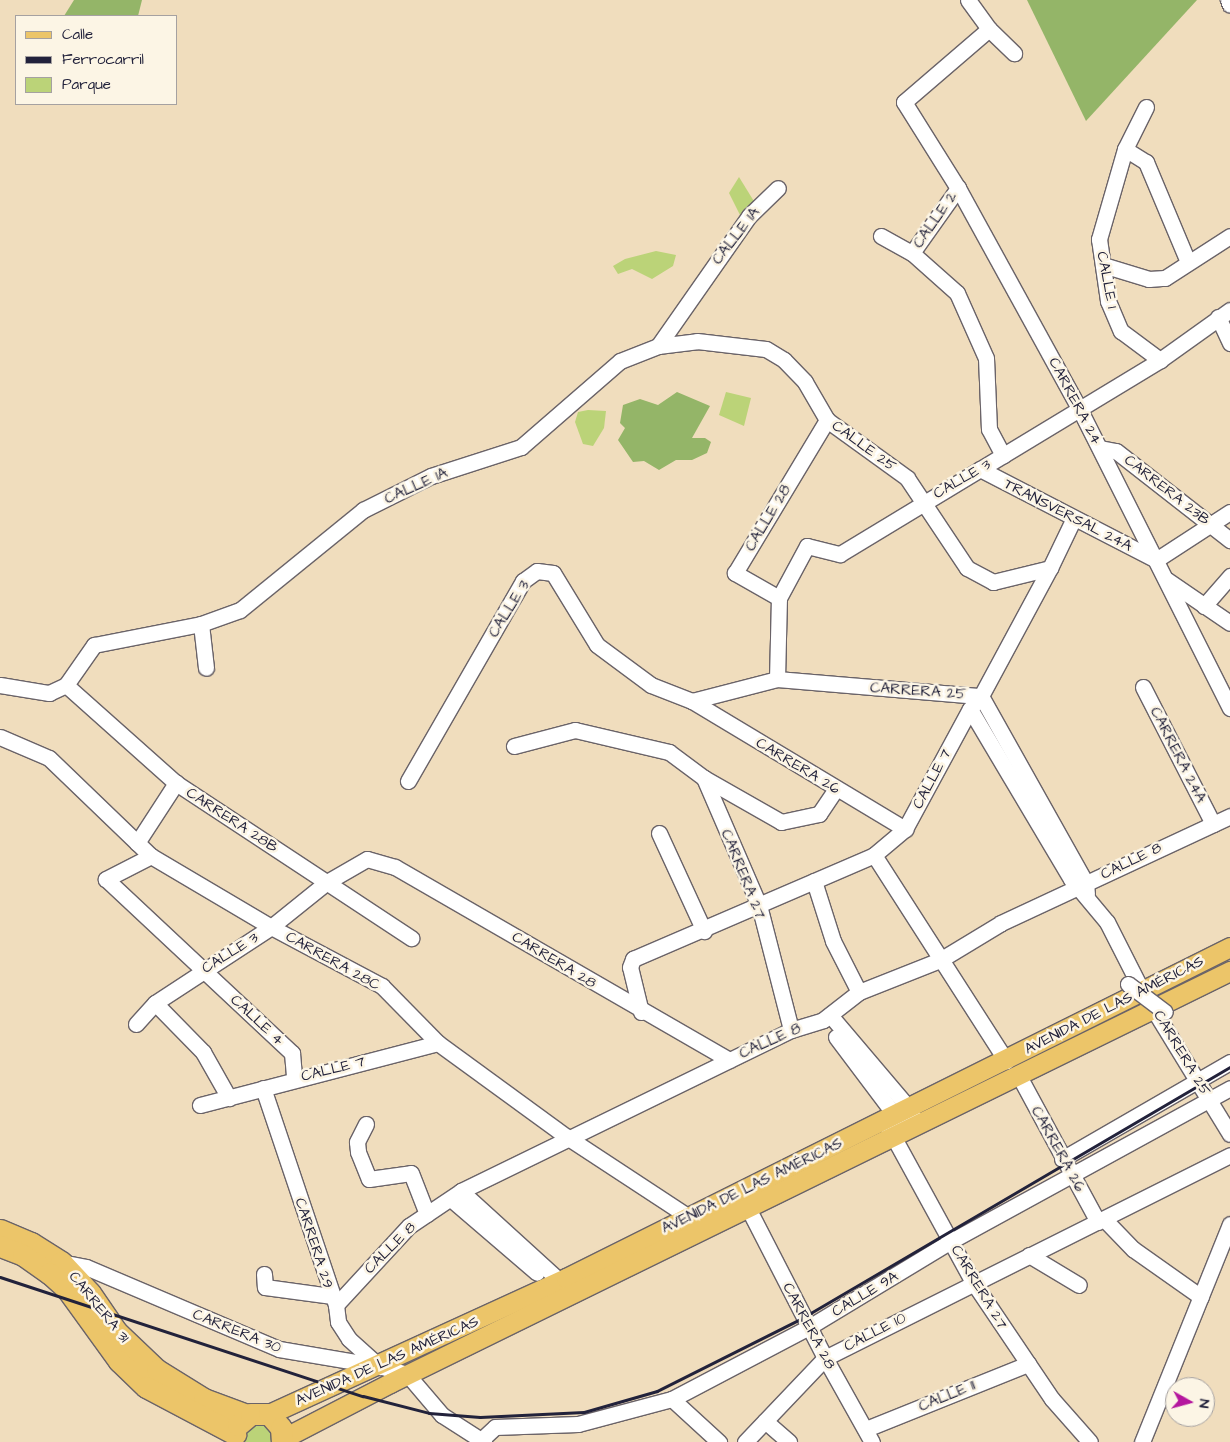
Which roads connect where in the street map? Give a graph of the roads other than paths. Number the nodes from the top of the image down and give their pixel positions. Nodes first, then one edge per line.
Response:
1 (968, 0) edge
2 (1228, 0) edge
3 (1230, 5) edge
4 (989, 29) junction
5 (1014, 53) dead end
6 (1146, 106) dead end
7 (1125, 149) junction
8 (778, 188) dead end
9 (958, 188) junction
10 (881, 236) dead end
11 (1230, 236) edge
12 (912, 253) junction
13 (1188, 262) junction
14 (1103, 265) junction
15 (1224, 314) edge
16 (1230, 343) edge
17 (658, 346) junction
18 (1160, 360) junction
19 (1079, 408) junction
20 (828, 420) junction
21 (1100, 448) junction
22 (1003, 455) junction
23 (980, 469) junction
24 (923, 501) junction
25 (1230, 512) edge
26 (1073, 520) junction
27 (1211, 524) junction
28 (1230, 540) edge
29 (1156, 560) junction
30 (1050, 568) junction
31 (1230, 576) edge
32 (1166, 579) junction
33 (779, 598) junction
34 (1204, 606) junction
35 (1230, 623) edge
36 (201, 624) junction
37 (206, 668) dead end
38 (777, 679) junction
39 (0, 685) edge
40 (66, 685) junction
41 (1143, 687) dead end
42 (982, 696) junction
43 (692, 701) junction
44 (1230, 708) edge
45 (970, 709) junction
46 (0, 736) edge
47 (514, 746) dead end
48 (704, 778) junction
49 (408, 781) dead end
50 (176, 783) junction
51 (836, 789) junction
52 (1230, 816) edge
53 (1213, 824) junction
54 (905, 829) junction
55 (659, 833) dead end
56 (136, 843) junction
57 (874, 855) junction
58 (152, 856) junction
59 (379, 861) joint
60 (814, 881) junction
61 (327, 882) junction
62 (1084, 889) junction
63 (759, 905) junction
64 (271, 927) junction
65 (698, 934) junction
66 (411, 938) dead end
67 (1230, 947) edge
68 (940, 960) junction
69 (203, 970) junction
70 (1230, 971) edge
71 (1134, 989) junction
72 (859, 992) junction
73 (155, 1003) junction
74 (1161, 1008) junction
75 (641, 1012) junction
76 (827, 1017) junction
77 (136, 1024) dead end
78 (791, 1030) junction
79 (438, 1043) junction
80 (729, 1060) junction
81 (1006, 1060) junction
82 (1230, 1062) edge
83 (1018, 1076) junction
84 (294, 1078) junction
85 (1198, 1080) junction
86 (263, 1088) junction
87 (1230, 1088) edge
88 (229, 1098) junction
89 (1210, 1100) junction
90 (200, 1105) dead end
91 (901, 1123) junction
92 (366, 1124) dead end
93 (1230, 1134) edge
94 (567, 1137) junction
95 (1230, 1155) edge
96 (1062, 1158) junction
97 (1072, 1174) junction
98 (456, 1195) junction
99 (748, 1208) junction
100 (427, 1214) junction
101 (689, 1217) junction
102 (1101, 1220) junction
103 (1230, 1224) edge
104 (0, 1230) edge
105 (673, 1235) junction
106 (951, 1241) junction
107 (0, 1246) edge
108 (1030, 1255) junction
109 (61, 1262) junction
110 (264, 1274) dead end
111 (973, 1282) junction
112 (563, 1284) junction
113 (1079, 1285) dead end
114 (1201, 1297) junction
115 (334, 1300) junction
116 (810, 1328) junction
117 (825, 1358) junction
118 (1028, 1364) junction
119 (379, 1366) junction
120 (408, 1374) junction
121 (390, 1383) junction
122 (672, 1400) junction
123 (269, 1414) junction
124 (247, 1415) junction
125 (765, 1421) junction
126 (869, 1435) edge
127 (235, 1439) edge
128 (1147, 1440) edge
129 (282, 1441) edge
130 (481, 1441) edge
131 (719, 1442) edge
132 (745, 1442) edge
133 (789, 1442) edge
134 (1090, 1442) edge

1 - 4 street
2 - 3 street
4 - 5 street
4 - 9 street, CARRERA 24
6 - 7 street
7 - 13 street
7 - 14 street, CALLE 1
8 - 17 street, CALLE 1A
9 - 12 street, CALLE 2
9 - 19 street, CARRERA 24
10 - 12 street
11 - 13 street
12 - 22 street
13 - 14 street
14 - 18 street, CALLE 1
15 - 16 street
15 - 18 street, CALLE 3
17 - 20 street, CALLE 25
17 - 36 street, CALLE 1A
18 - 19 street, CALLE 3
19 - 21 street, CARRERA 24
19 - 22 street, CALLE 3
20 - 24 street, CALLE 25
20 - 33 street, CALLE 28
21 - 27 street, CARRERA 23B
21 - 29 street, CARRERA 24
22 - 23 street, CALLE 3
23 - 24 street, CALLE 3
23 - 26 street, TRANSVERSAL 24A
24 - 30 street, CALLE 25
24 - 33 street, CALLE 3
25 - 27 street
26 - 29 street, TRANSVERSAL 24A
26 - 30 street, CALLE 7
27 - 28 street, CARRERA 23B
27 - 29 street
29 - 32 street, CARRERA 24
30 - 42 street, CALLE 7
31 - 34 street
32 - 34 street
32 - 44 street, CARRERA 24
33 - 38 street, CALLE 3
34 - 35 street
36 - 37 street
36 - 40 street, CALLE 1A
38 - 42 street, CARRERA 25
38 - 43 street, CARRERA 25
39 - 40 street
40 - 50 street, CARRERA 28B
41 - 53 street, CARRERA 24A
42 - 45 street, CALLE 7
42 - 62 street, CARRERA 25
43 - 49 street, CALLE 3
43 - 51 street, CARRERA 26
45 - 54 street, CALLE 7
45 - 62 street, CARRERA 25
46 - 56 street, CARRERA 28C
47 - 48 street, CARRERA 27
48 - 51 street, CARRERA 27
48 - 63 street, CARRERA 27
50 - 56 street
50 - 61 street, CARRERA 28B
51 - 54 street, CARRERA 26
52 - 53 street, CALLE 8
53 - 62 street, CALLE 8
54 - 57 street, CALLE 7
55 - 65 street
56 - 58 street, CARRERA 28C
57 - 60 street, CALLE 7
57 - 68 street
58 - 64 street, CARRERA 28C
58 - 69 street
59 - 61 street, CALLE 3
59 - 75 street, CARRERA 28
60 - 63 street, CALLE 7
60 - 72 street
61 - 64 street, CALLE 3
61 - 66 street, CARRERA 28B
62 - 68 street, CALLE 8
62 - 71 street, CARRERA 25
63 - 65 street, CALLE 7
63 - 78 street, CARRERA 27
64 - 69 street, CALLE 3
64 - 79 street, CARRERA 28C
65 - 75 street, CALLE 7
67 - 71 main road, AVENIDA DE LAS AMÉRICAS
68 - 72 street, CALLE 8
68 - 81 street
69 - 73 street, CALLE 3
69 - 84 street, CALLE 4
70 - 74 main road, AVENIDA DE LAS AMÉRICAS
71 - 74 street, bridge
71 - 81 main road, AVENIDA DE LAS AMÉRICAS
72 - 76 street, CALLE 8
73 - 77 street, CALLE 3
73 - 88 street
74 - 83 main road, AVENIDA DE LAS AMÉRICAS
74 - 85 street, CARRERA 25
75 - 80 street, CARRERA 28
76 - 78 street, CALLE 8
76 - 91 street, CARRERA 27
78 - 80 street, CALLE 8
79 - 84 street, CALLE 7
79 - 94 street, CARRERA 28C
80 - 94 street, CALLE 8
81 - 91 main road, AVENIDA DE LAS AMÉRICAS
82 - 85 street
83 - 91 main road, AVENIDA DE LAS AMÉRICAS
83 - 96 street, CARRERA 26
84 - 86 street, CALLE 7
85 - 89 street, CARRERA 25
85 - 96 street
86 - 88 street, CALLE 7
86 - 115 street, CARRERA 29
87 - 89 street, CALLE 9A
88 - 90 street, CALLE 7
89 - 93 street, CARRERA 25
89 - 97 street, CALLE 9A
91 - 99 main road, AVENIDA DE LAS AMÉRICAS
91 - 101 main road, AVENIDA DE LAS AMÉRICAS
91 - 106 street, CARRERA 27
92 - 100 street
94 - 98 street, CALLE 8
94 - 101 street, CARRERA 28C
95 - 102 street, CALLE 10
96 - 97 street, CARRERA 26
97 - 102 street, CARRERA 26
97 - 106 street, CALLE 9A
98 - 100 street, CALLE 8
98 - 112 street
99 - 105 main road, AVENIDA DE LAS AMÉRICAS
99 - 116 street, CARRERA 28
100 - 115 street, CALLE 8
101 - 105 main road, AVENIDA DE LAS AMÉRICAS
102 - 108 street, CALLE 10
102 - 114 street, CARRERA 26
103 - 114 street
104 - 109 highway, CARRERA 31
105 - 112 main road, AVENIDA DE LAS AMÉRICAS
106 - 111 street, CARRERA 27
106 - 116 street, CALLE 9A
107 - 127 highway, CARRERA 31
108 - 111 street, CALLE 10
108 - 113 street
109 - 119 street, CARRERA 30
109 - 124 highway, CARRERA 31
110 - 115 street
111 - 117 street, CALLE 10
111 - 118 street, CARRERA 27
112 - 119 main road, AVENIDA DE LAS AMÉRICAS
112 - 120 main road, AVENIDA DE LAS AMÉRICAS
114 - 128 street
115 - 119 street, CARRERA 29
116 - 117 street, CARRERA 28
116 - 122 street, CALLE 9A
117 - 125 street, CALLE 10
117 - 126 street, CARRERA 28
118 - 126 street, CALLE 11
118 - 134 street, CARRERA 27
119 - 120 street, CARRERA 30
119 - 121 street, CARRERA 29
119 - 123 main road, AVENIDA DE LAS AMÉRICAS
120 - 121 main road, AVENIDA DE LAS AMÉRICAS
120 - 130 street
121 - 129 main road, AVENIDA DE LAS AMÉRICAS
122 - 130 street, CALLE 9A
122 - 131 street
123 - 124 highway
123 - 129 highway
124 - 127 highway
125 - 132 street, CALLE 10
125 - 133 street

